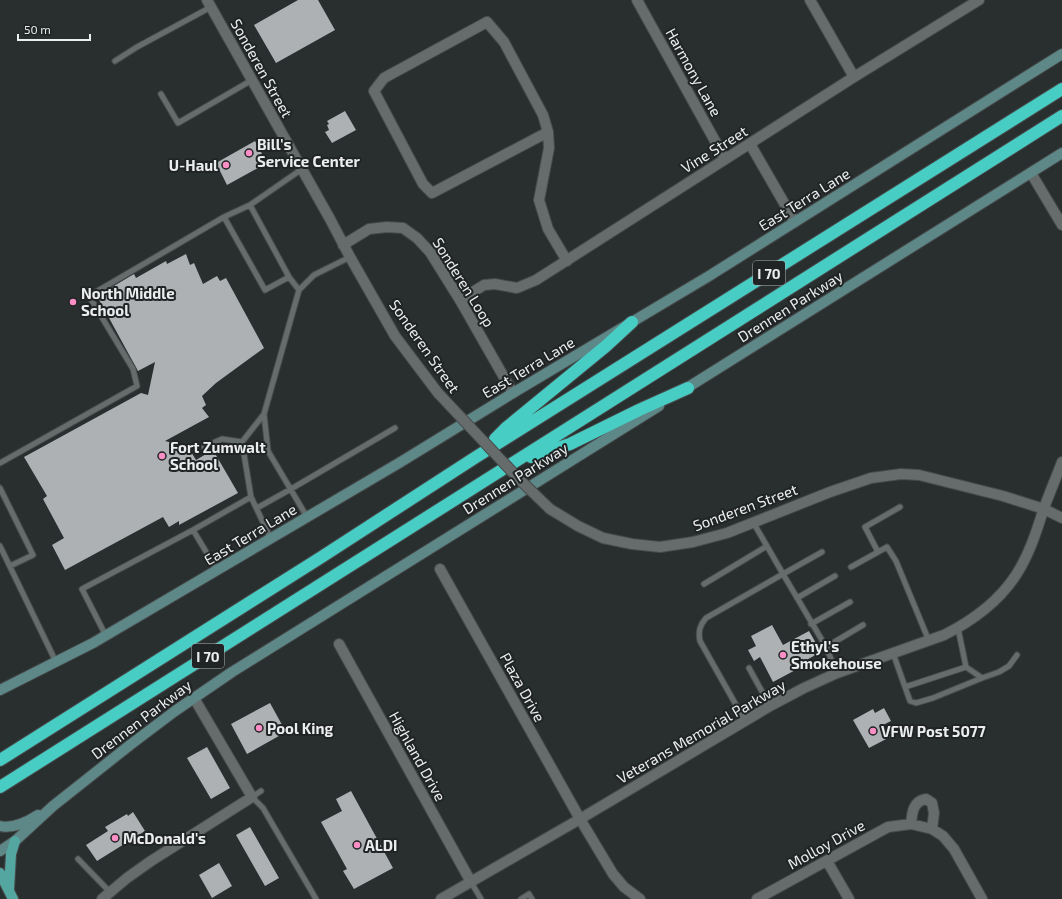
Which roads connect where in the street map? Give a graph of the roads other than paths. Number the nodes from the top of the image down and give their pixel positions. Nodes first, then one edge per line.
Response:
1 (637, 0) edge
2 (810, 0) edge
3 (979, 0) edge
4 (209, 4) edge
5 (1062, 54) edge
6 (115, 62) dead end
7 (854, 77) junction
8 (252, 80) junction
9 (1062, 89) edge
10 (161, 94) dead end
11 (1062, 116) edge
12 (548, 132) junction
13 (750, 144) junction
14 (1062, 153) edge
15 (725, 159) junction
16 (302, 169) junction
17 (1031, 173) junction
18 (250, 205) junction
19 (224, 217) junction
20 (795, 222) junction
21 (1062, 225) edge
22 (343, 245) junction
23 (350, 257) junction
24 (567, 261) junction
25 (289, 277) junction
26 (299, 290) junction
27 (460, 300) junction
28 (632, 322) junction
29 (688, 388) junction
30 (513, 393) junction
31 (264, 414) junction
32 (395, 428) dead end
33 (242, 442) junction
34 (204, 447) dead end
35 (476, 457) junction
36 (1062, 462) edge
37 (0, 463) edge
38 (513, 464) junction
39 (0, 488) edge
40 (291, 489) junction
41 (252, 497) junction
42 (900, 507) dead end
43 (257, 508) junction
44 (1044, 509) junction
45 (307, 517) junction
46 (1062, 518) edge
47 (754, 522) junction
48 (193, 530) junction
49 (271, 539) junction
50 (0, 546) edge
51 (767, 546) junction
52 (822, 552) dead end
53 (878, 552) junction
54 (10, 566) junction
55 (851, 567) dead end
56 (440, 569) dead end
57 (217, 570) junction
58 (783, 574) junction
59 (835, 576) dead end
60 (704, 584) dead end
61 (796, 598) junction
62 (850, 602) dead end
63 (811, 624) junction
64 (863, 625) dead end
65 (958, 628) junction
66 (106, 636) junction
67 (929, 641) junction
68 (339, 644) dead end
69 (826, 647) junction
70 (893, 653) junction
71 (1017, 655) dead end
72 (56, 662) junction
73 (966, 667) junction
74 (749, 668) dead end
75 (837, 673) junction
76 (982, 678) junction
77 (905, 687) junction
78 (0, 690) edge
79 (194, 698) junction
80 (770, 706) junction
81 (745, 721) junction
82 (0, 760) edge
83 (0, 787) edge
84 (261, 791) dead end
85 (252, 797) junction
86 (54, 806) junction
87 (580, 819) junction
88 (911, 824) junction
89 (0, 826) edge
90 (932, 829) junction
91 (15, 841) junction
92 (0, 851) edge
93 (78, 859) dead end
94 (827, 861) junction
95 (0, 872) edge
96 (471, 882) junction
97 (11, 894) edge
98 (106, 896) edge
99 (316, 899) edge
100 (441, 899) edge
101 (481, 899) edge
102 (521, 899) edge
103 (532, 899) edge
104 (640, 899) edge
105 (757, 899) edge
106 (849, 899) edge
107 (982, 899) edge

1 - 15 street, Harmony Lane
2 - 7 street
3 - 7 street, Vine Street
4 - 6 lane
4 - 8 street, Sonderen Street
5 - 20 main road, East Terra Lane
7 - 13 street, Vine Street
8 - 10 lane
8 - 16 street, Sonderen Street
9 - 35 highway, I 70
11 - 38 highway, I 70
12 - 12 street
12 - 24 street
13 - 15 street, Vine Street
13 - 20 street
14 - 17 main road, Drennen Parkway
15 - 24 street, Vine Street
16 - 18 lane
16 - 22 street, Sonderen Street
17 - 21 street
17 - 29 main road, Drennen Parkway
18 - 19 lane
18 - 25 lane
19 - 25 lane
19 - 37 lane
20 - 28 main road, East Terra Lane
22 - 23 street, Sonderen Street
22 - 27 street, Sonderen Loop
23 - 26 lane
23 - 47 street, Sonderen Street, bridge
24 - 27 street, Vine Street
25 - 26 lane
26 - 31 lane
27 - 30 street, Sonderen Loop
28 - 30 main road, East Terra Lane
28 - 35 highway
29 - 38 highway
29 - 79 main road, Drennen Parkway
30 - 45 main road, East Terra Lane
31 - 33 lane
31 - 40 lane
32 - 40 lane
33 - 34 lane
33 - 41 lane
35 - 82 highway, I 70
36 - 44 street, Veterans Memorial Parkway
38 - 83 highway, I 70
39 - 54 lane
40 - 43 lane
40 - 45 lane
41 - 43 lane
41 - 48 lane
42 - 53 lane
43 - 49 lane
44 - 46 street, Sonderen Street
44 - 47 street, Sonderen Street
44 - 65 street, Veterans Memorial Parkway
45 - 49 main road, East Terra Lane
47 - 51 lane
48 - 57 lane
48 - 66 lane
49 - 57 main road, East Terra Lane
50 - 54 lane
51 - 58 lane
51 - 60 lane
52 - 58 lane
53 - 55 lane
53 - 67 lane
54 - 72 lane
56 - 87 street, Plaza Drive
57 - 66 main road, East Terra Lane
58 - 61 lane
58 - 81 lane
59 - 61 lane
61 - 63 lane
62 - 63 lane
63 - 69 lane
64 - 69 lane
65 - 67 street, Veterans Memorial Parkway
65 - 73 lane
66 - 72 main road, East Terra Lane
67 - 70 street, Veterans Memorial Parkway
68 - 96 street, Highland Drive
69 - 75 lane
70 - 75 street, Veterans Memorial Parkway
70 - 77 lane
71 - 76 lane
72 - 78 main road, East Terra Lane
73 - 76 lane
73 - 77 lane
74 - 80 lane
75 - 80 street, Veterans Memorial Parkway
76 - 77 lane
79 - 85 street
79 - 86 main road, Drennen Parkway
80 - 81 street, Veterans Memorial Parkway
81 - 87 street, Veterans Memorial Parkway
84 - 85 lane
85 - 98 street
85 - 99 lane
86 - 89 main road
86 - 91 main road, Drennen Parkway
87 - 96 street, Veterans Memorial Parkway
87 - 104 street
88 - 90 street, Molloy Drive
88 - 90 street
88 - 94 street, Molloy Drive
90 - 107 street, Molloy Drive
91 - 92 main road, Drennen Parkway
91 - 97 main road
93 - 98 lane
94 - 105 street, Molloy Drive
94 - 106 street
95 - 97 main road
96 - 100 street, Veterans Memorial Parkway
96 - 101 lane
102 - 103 lane

